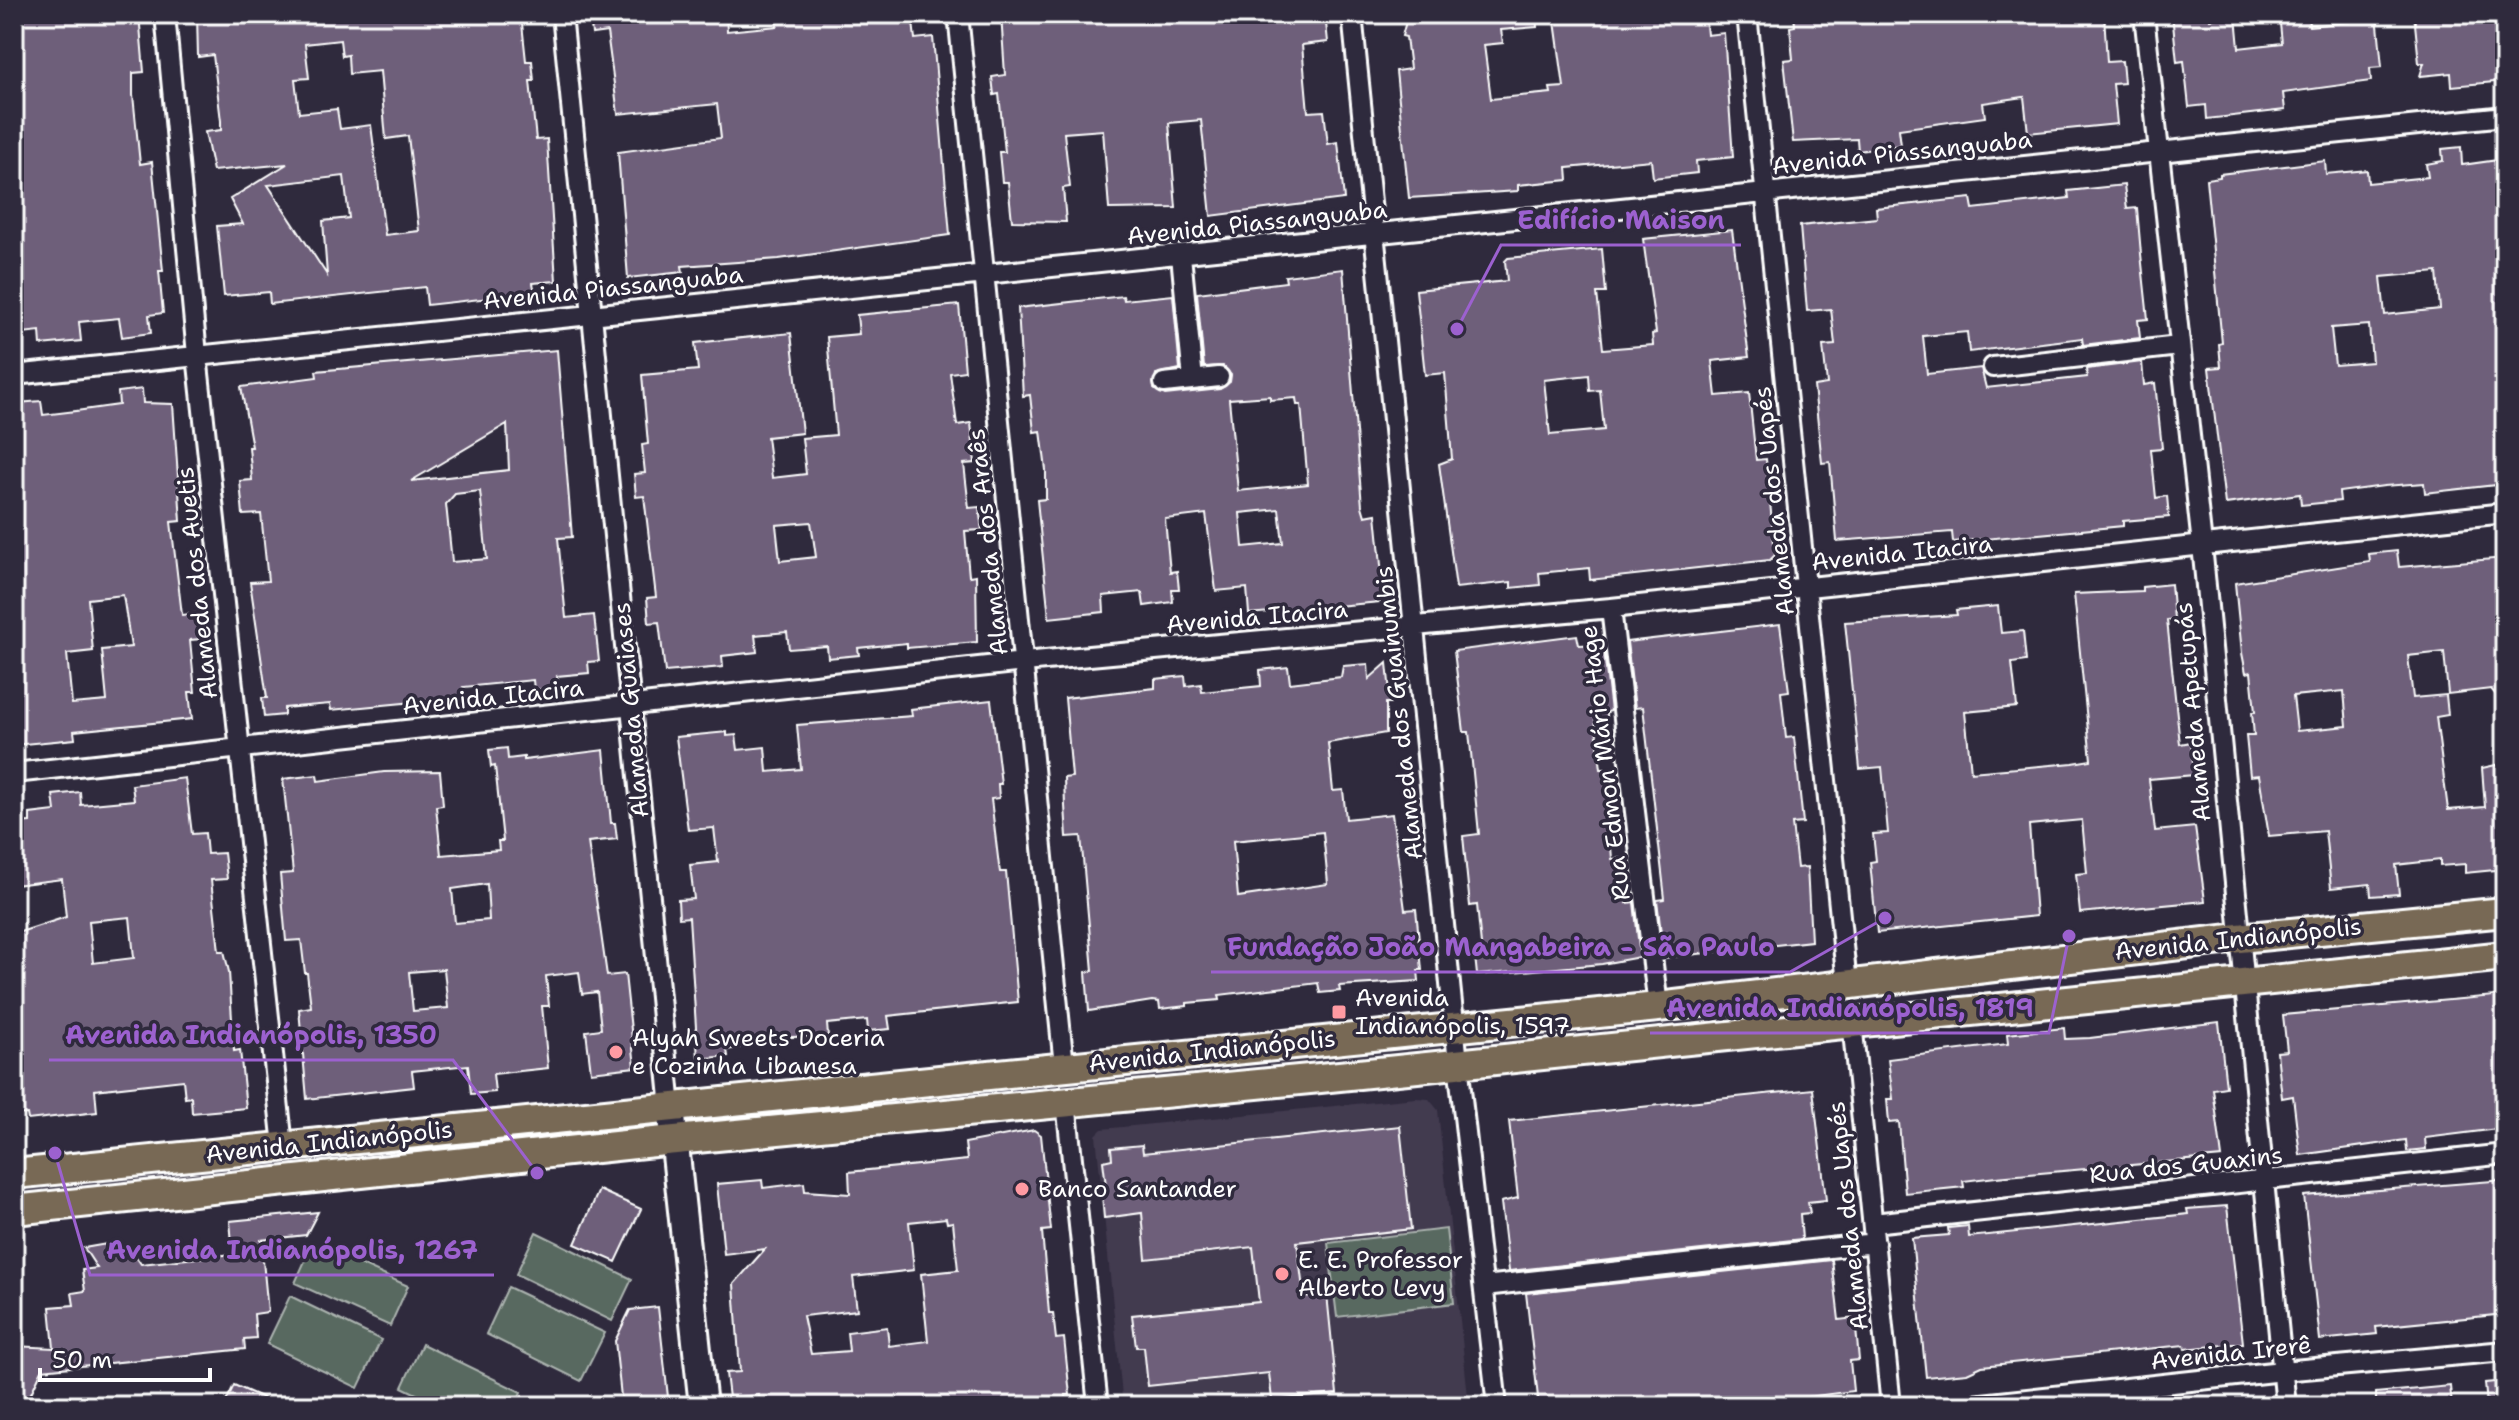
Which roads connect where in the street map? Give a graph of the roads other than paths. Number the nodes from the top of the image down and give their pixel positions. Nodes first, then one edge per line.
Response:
1 (165, 14) edge
2 (562, 14) edge
3 (958, 14) edge
4 (1352, 14) edge
5 (1747, 14) edge
6 (2144, 14) edge
7 (2505, 116) edge
8 (2157, 152) junction
9 (1764, 191) junction
10 (1376, 236) junction
11 (1181, 255) junction
12 (987, 275) junction
13 (592, 313) junction
14 (2179, 346) junction
15 (197, 355) junction
16 (1993, 367) dead end
17 (14, 375) edge
18 (1219, 377) dead end
19 (1193, 380) junction
20 (1164, 383) dead end
21 (2505, 513) edge
22 (2202, 545) junction
23 (1808, 587) junction
24 (1611, 608) junction
25 (1414, 627) junction
26 (1024, 662) junction
27 (631, 707) junction
28 (239, 747) junction
29 (14, 773) edge
30 (2505, 912) edge
31 (2239, 938) junction
32 (2505, 956) edge
33 (2243, 980) junction
34 (1847, 984) junction
35 (1658, 1007) junction
36 (1852, 1022) junction
37 (1455, 1027) junction
38 (1458, 1063) junction
39 (1064, 1066) junction
40 (1066, 1102) junction
41 (671, 1108) junction
42 (674, 1140) junction
43 (283, 1146) junction
44 (2505, 1154) edge
45 (14, 1174) edge
46 (2263, 1180) junction
47 (14, 1210) edge
48 (1873, 1223) junction
49 (1875, 1243) junction
50 (1484, 1286) junction
51 (2505, 1351) edge
52 (2282, 1371) junction
53 (703, 1406) edge
54 (1098, 1406) edge
55 (1497, 1406) edge
56 (1891, 1406) edge
57 (1963, 1406) edge
58 (2286, 1406) edge

1 - 15 street, Alameda dos Auetis
2 - 13 street, Alameda Guaiases
3 - 12 street, Alameda dos Araês
4 - 10 street, Alameda dos Guainumbis
5 - 9 street, Alameda dos Uapés
6 - 8 street, Alameda Apetupás
7 - 8 street, Avenida Piassanguaba
8 - 9 street, Avenida Piassanguaba
8 - 14 street, Alameda Apetupás
9 - 10 street, Avenida Piassanguaba
9 - 23 street, Alameda dos Uapés
10 - 11 street, Avenida Piassanguaba
10 - 25 street, Alameda dos Guainumbis
11 - 12 street, Avenida Piassanguaba
11 - 19 street
12 - 13 street, Avenida Piassanguaba
12 - 26 street, Alameda dos Araês
13 - 15 street, Avenida Piassanguaba
13 - 27 street, Alameda Guaiases
14 - 16 street
14 - 22 street, Alameda Apetupás
15 - 17 street, Avenida Piassanguaba
15 - 28 street, Alameda dos Auetis
18 - 19 street
19 - 20 street
21 - 22 street, Avenida Itacira
22 - 23 street, Avenida Itacira
22 - 31 street, Alameda Apetupás
23 - 24 street, Avenida Itacira
23 - 34 street, Alameda dos Uapés
24 - 25 street, Avenida Itacira
24 - 35 street, Rua Edmon Mário Hage
25 - 26 street, Avenida Itacira
25 - 37 street, Alameda dos Guainumbis
26 - 27 street, Avenida Itacira
26 - 39 street, Alameda dos Araês
27 - 28 street, Avenida Itacira
27 - 41 street, Alameda Guaiases
28 - 29 street, Avenida Itacira
28 - 43 street, Alameda dos Auetis
30 - 31 main road, Avenida Indianópolis
31 - 33 street, Alameda Apetupás
31 - 34 main road, Avenida Indianópolis
32 - 33 main road, Avenida Indianópolis
33 - 36 main road, Avenida Indianópolis
33 - 46 street, Alameda Apetupás
34 - 35 main road, Avenida Indianópolis
35 - 37 main road, Avenida Indianópolis
36 - 38 main road, Avenida Indianópolis
36 - 48 street, Alameda dos Uapés
37 - 38 street, Alameda dos Guainumbis
37 - 39 main road, Avenida Indianópolis
38 - 40 main road, Avenida Indianópolis
38 - 50 street, Alameda dos Guainumbis
39 - 41 main road, Avenida Indianópolis
40 - 42 main road, Avenida Indianópolis
40 - 54 street
41 - 42 street, Alameda Guaiases
41 - 43 main road, Avenida Indianópolis
42 - 47 main road, Avenida Indianópolis
42 - 53 street, Alameda Guaiases
43 - 45 main road, Avenida Indianópolis
44 - 46 street, Rua dos Guaxins
46 - 48 street, Rua dos Guaxins
46 - 52 street, Alameda Apetupás
48 - 49 street, Alameda dos Uapés
49 - 50 street
49 - 56 street, Alameda dos Uapés
50 - 55 street, Alameda dos Guainumbis
51 - 52 street, Avenida Irerê
52 - 57 street, Avenida Irerê
52 - 58 street, Alameda Apetupás

